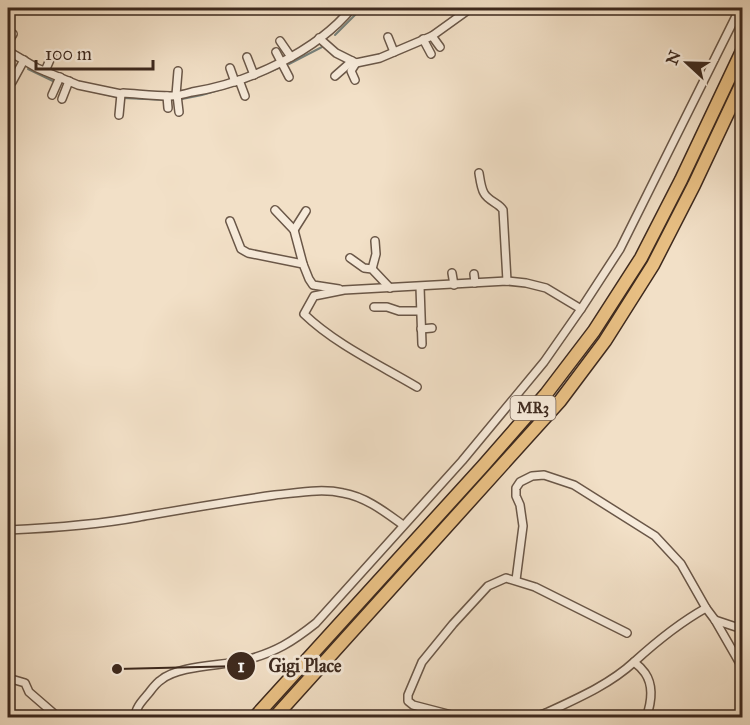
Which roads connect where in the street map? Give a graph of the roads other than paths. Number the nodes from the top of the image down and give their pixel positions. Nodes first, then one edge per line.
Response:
1 (352, 8) edge
2 (471, 8) edge
3 (740, 8) edge
4 (13, 34) dead end
5 (432, 36) junction
6 (319, 38) junction
7 (388, 38) dead end
8 (423, 39) junction
9 (280, 41) dead end
10 (8, 42) edge
11 (440, 47) dead end
12 (8, 51) edge
13 (742, 51) edge
14 (276, 52) dead end
15 (394, 52) junction
16 (431, 54) dead end
17 (52, 55) dead end
18 (247, 57) dead end
19 (291, 57) junction
20 (24, 60) junction
21 (354, 62) junction
22 (282, 63) junction
23 (230, 68) dead end
24 (45, 71) junction
25 (178, 71) dead end
26 (254, 75) junction
27 (335, 76) dead end
28 (60, 77) junction
29 (289, 77) dead end
30 (355, 80) dead end
31 (69, 81) junction
32 (236, 81) junction
33 (12, 82) dead end
34 (742, 83) edge
35 (121, 94) junction
36 (52, 95) dead end
37 (177, 95) junction
38 (167, 96) junction
39 (245, 96) dead end
40 (62, 99) dead end
41 (168, 108) dead end
42 (179, 112) dead end
43 (119, 115) dead end
44 (479, 173) dead end
45 (275, 210) dead end
46 (306, 211) dead end
47 (230, 220) dead end
48 (294, 230) junction
49 (375, 241) dead end
50 (350, 258) dead end
51 (303, 264) junction
52 (372, 269) junction
53 (452, 273) dead end
54 (474, 274) dead end
55 (507, 281) junction
56 (474, 283) junction
57 (454, 285) junction
58 (420, 287) junction
59 (390, 288) junction
60 (344, 290) junction
61 (374, 307) dead end
62 (581, 309) junction
63 (420, 311) junction
64 (432, 328) dead end
65 (421, 329) junction
66 (422, 344) dead end
67 (417, 387) dead end
68 (403, 525) junction
69 (8, 530) edge
70 (516, 580) junction
71 (706, 608) junction
72 (715, 620) junction
73 (742, 629) edge
74 (627, 633) dead end
75 (634, 662) junction
76 (742, 667) edge
77 (8, 678) edge
78 (546, 713) junction
79 (59, 717) edge
80 (135, 717) edge
81 (254, 717) edge
82 (274, 717) edge
83 (464, 717) edge
84 (531, 717) edge
85 (556, 717) edge
86 (646, 717) edge

1 - 6 street
2 - 5 street
3 - 62 street
4 - 10 street
5 - 8 street
5 - 11 street
6 - 19 street
6 - 21 street
7 - 15 street
8 - 15 street
8 - 16 street
9 - 19 street
12 - 20 street
13 - 81 highway, MR3
14 - 22 street
15 - 21 street
17 - 24 street
18 - 26 street
19 - 22 street
20 - 24 street
20 - 33 street
21 - 27 street
21 - 30 street
22 - 26 street
22 - 29 street
23 - 32 street
24 - 28 street
25 - 37 street
26 - 32 street
28 - 31 street
28 - 36 street
31 - 35 street
31 - 40 street
32 - 37 street
32 - 39 street
34 - 82 highway, MR3
35 - 38 street
35 - 43 street
37 - 38 street
37 - 42 street
38 - 41 street
44 - 55 street
45 - 48 street
46 - 48 street
47 - 51 street
48 - 51 street
49 - 52 street
50 - 52 street
51 - 60 street
52 - 59 street
53 - 57 street
54 - 56 street
55 - 56 street
55 - 62 street
56 - 57 street
57 - 58 street
58 - 59 street
58 - 63 street
59 - 60 street
60 - 67 street
61 - 63 street
62 - 68 street
63 - 65 street
64 - 65 street
65 - 66 street
68 - 69 street
68 - 80 street
70 - 71 street
70 - 74 street
70 - 83 street
71 - 72 street
71 - 75 street
72 - 73 street
72 - 76 street
75 - 78 street
75 - 86 street
77 - 79 street
78 - 84 street
78 - 85 street

